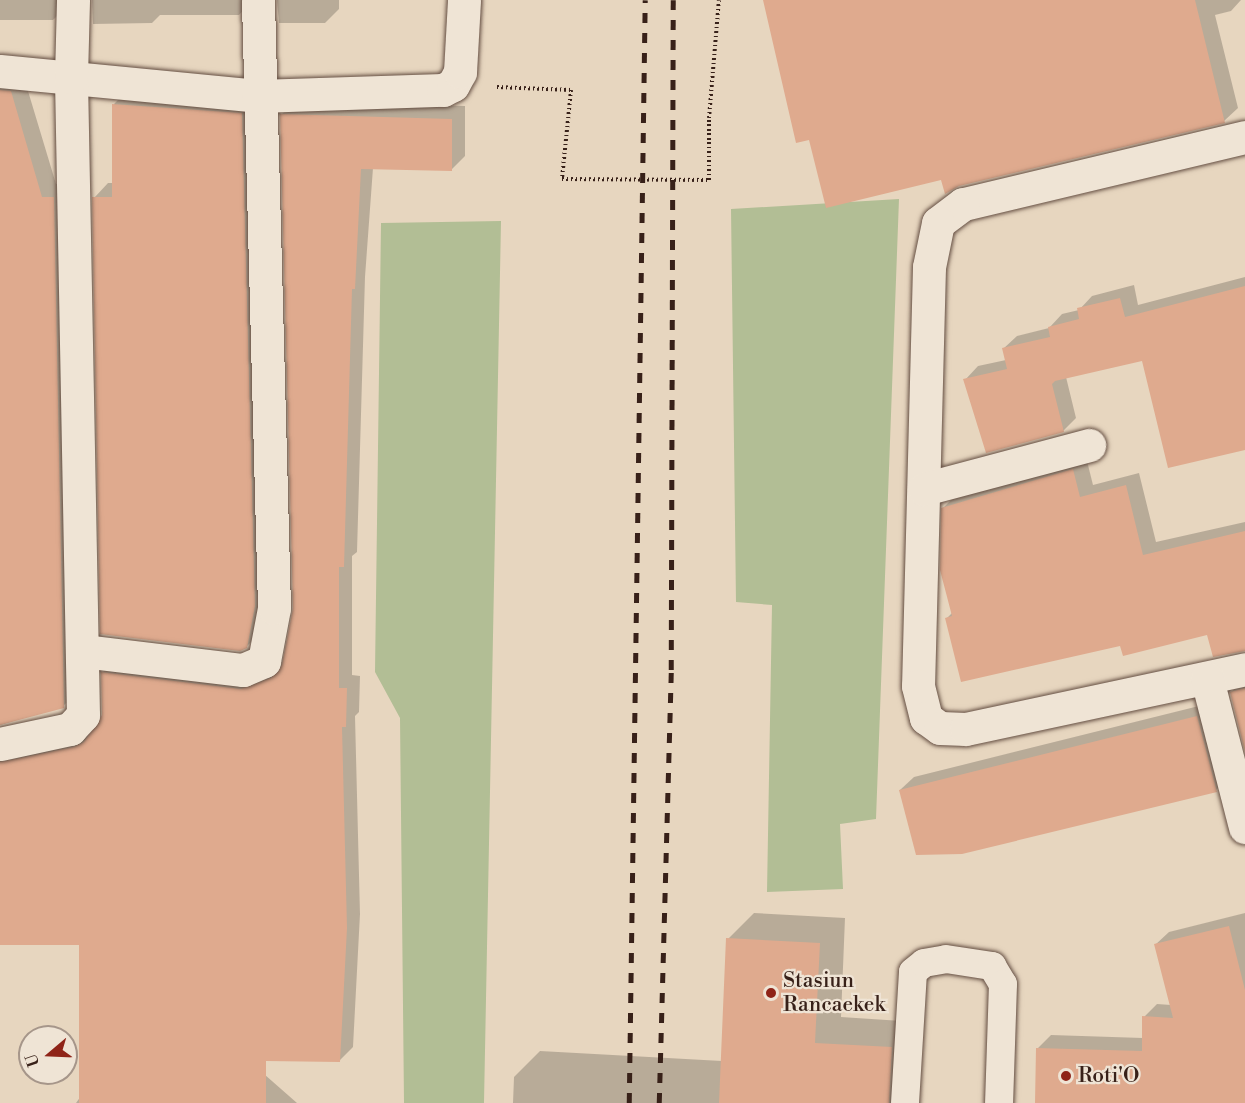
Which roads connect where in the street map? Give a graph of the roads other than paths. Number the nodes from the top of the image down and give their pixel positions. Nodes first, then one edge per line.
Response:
1 (73, 0) edge
2 (258, 0) edge
3 (464, 0) edge
4 (0, 71) edge
5 (71, 77) junction
6 (258, 96) junction
7 (1245, 137) edge
8 (1089, 445) dead end
9 (924, 489) junction
10 (83, 651) junction
11 (1245, 669) edge
12 (1207, 680) junction
13 (0, 744) edge
14 (1245, 827) edge
15 (905, 1103) edge
16 (999, 1103) edge

1 - 5 street
2 - 6 street
3 - 6 street
4 - 5 street
5 - 6 street
5 - 10 street
6 - 10 street
7 - 9 street
8 - 9 street
9 - 12 street
10 - 13 street
11 - 12 street
12 - 14 street
15 - 16 lane

